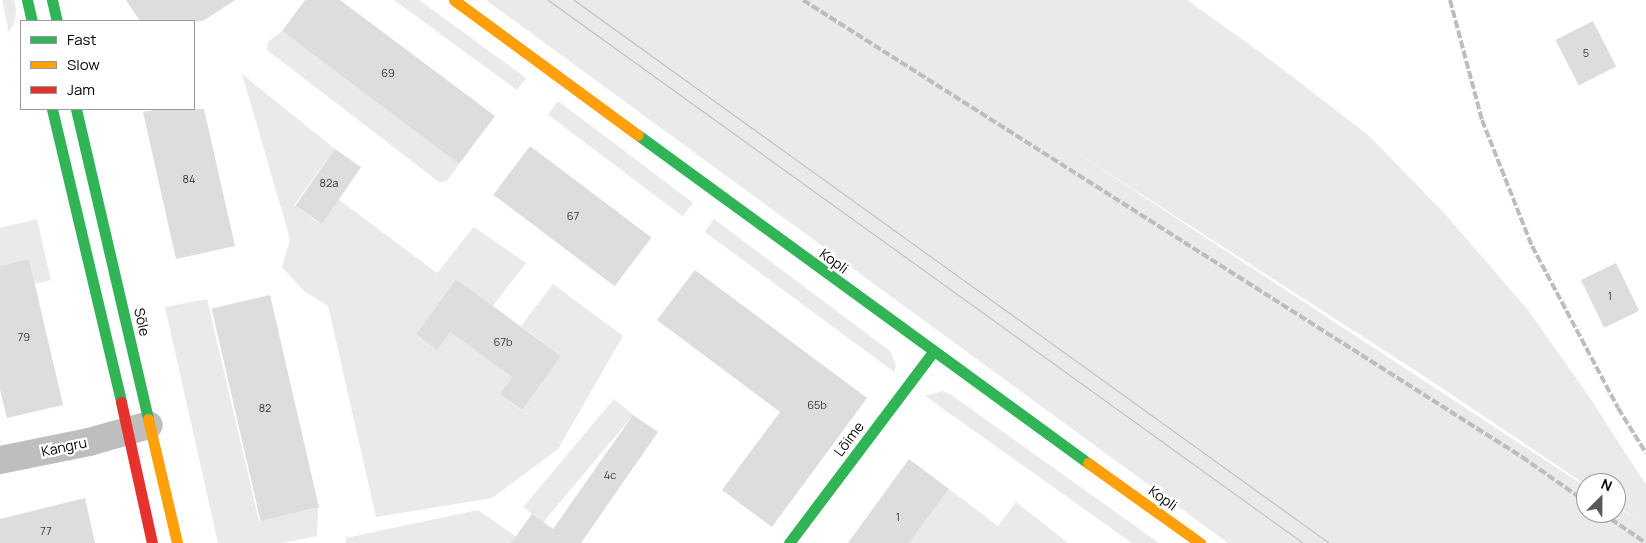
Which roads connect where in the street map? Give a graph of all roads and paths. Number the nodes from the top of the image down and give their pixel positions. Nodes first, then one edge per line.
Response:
1 (27, 0) edge
2 (52, 0) edge
3 (454, 0) edge
4 (32, 20) edge
5 (56, 20) edge
6 (52, 110) edge
7 (76, 110) edge
8 (933, 352) junction
9 (139, 428) junction
10 (0, 460) edge
11 (152, 543) edge
12 (177, 543) edge
13 (789, 543) edge
14 (1200, 543) edge

1 - 4 street
2 - 5 street
3 - 8 street, Kopli
6 - 9 street, Sõle
7 - 9 street, Sõle
8 - 13 street, Lõime
8 - 14 street, Kopli
9 - 10 street, Kangru
9 - 11 street, Sõle
9 - 12 street, Sõle

